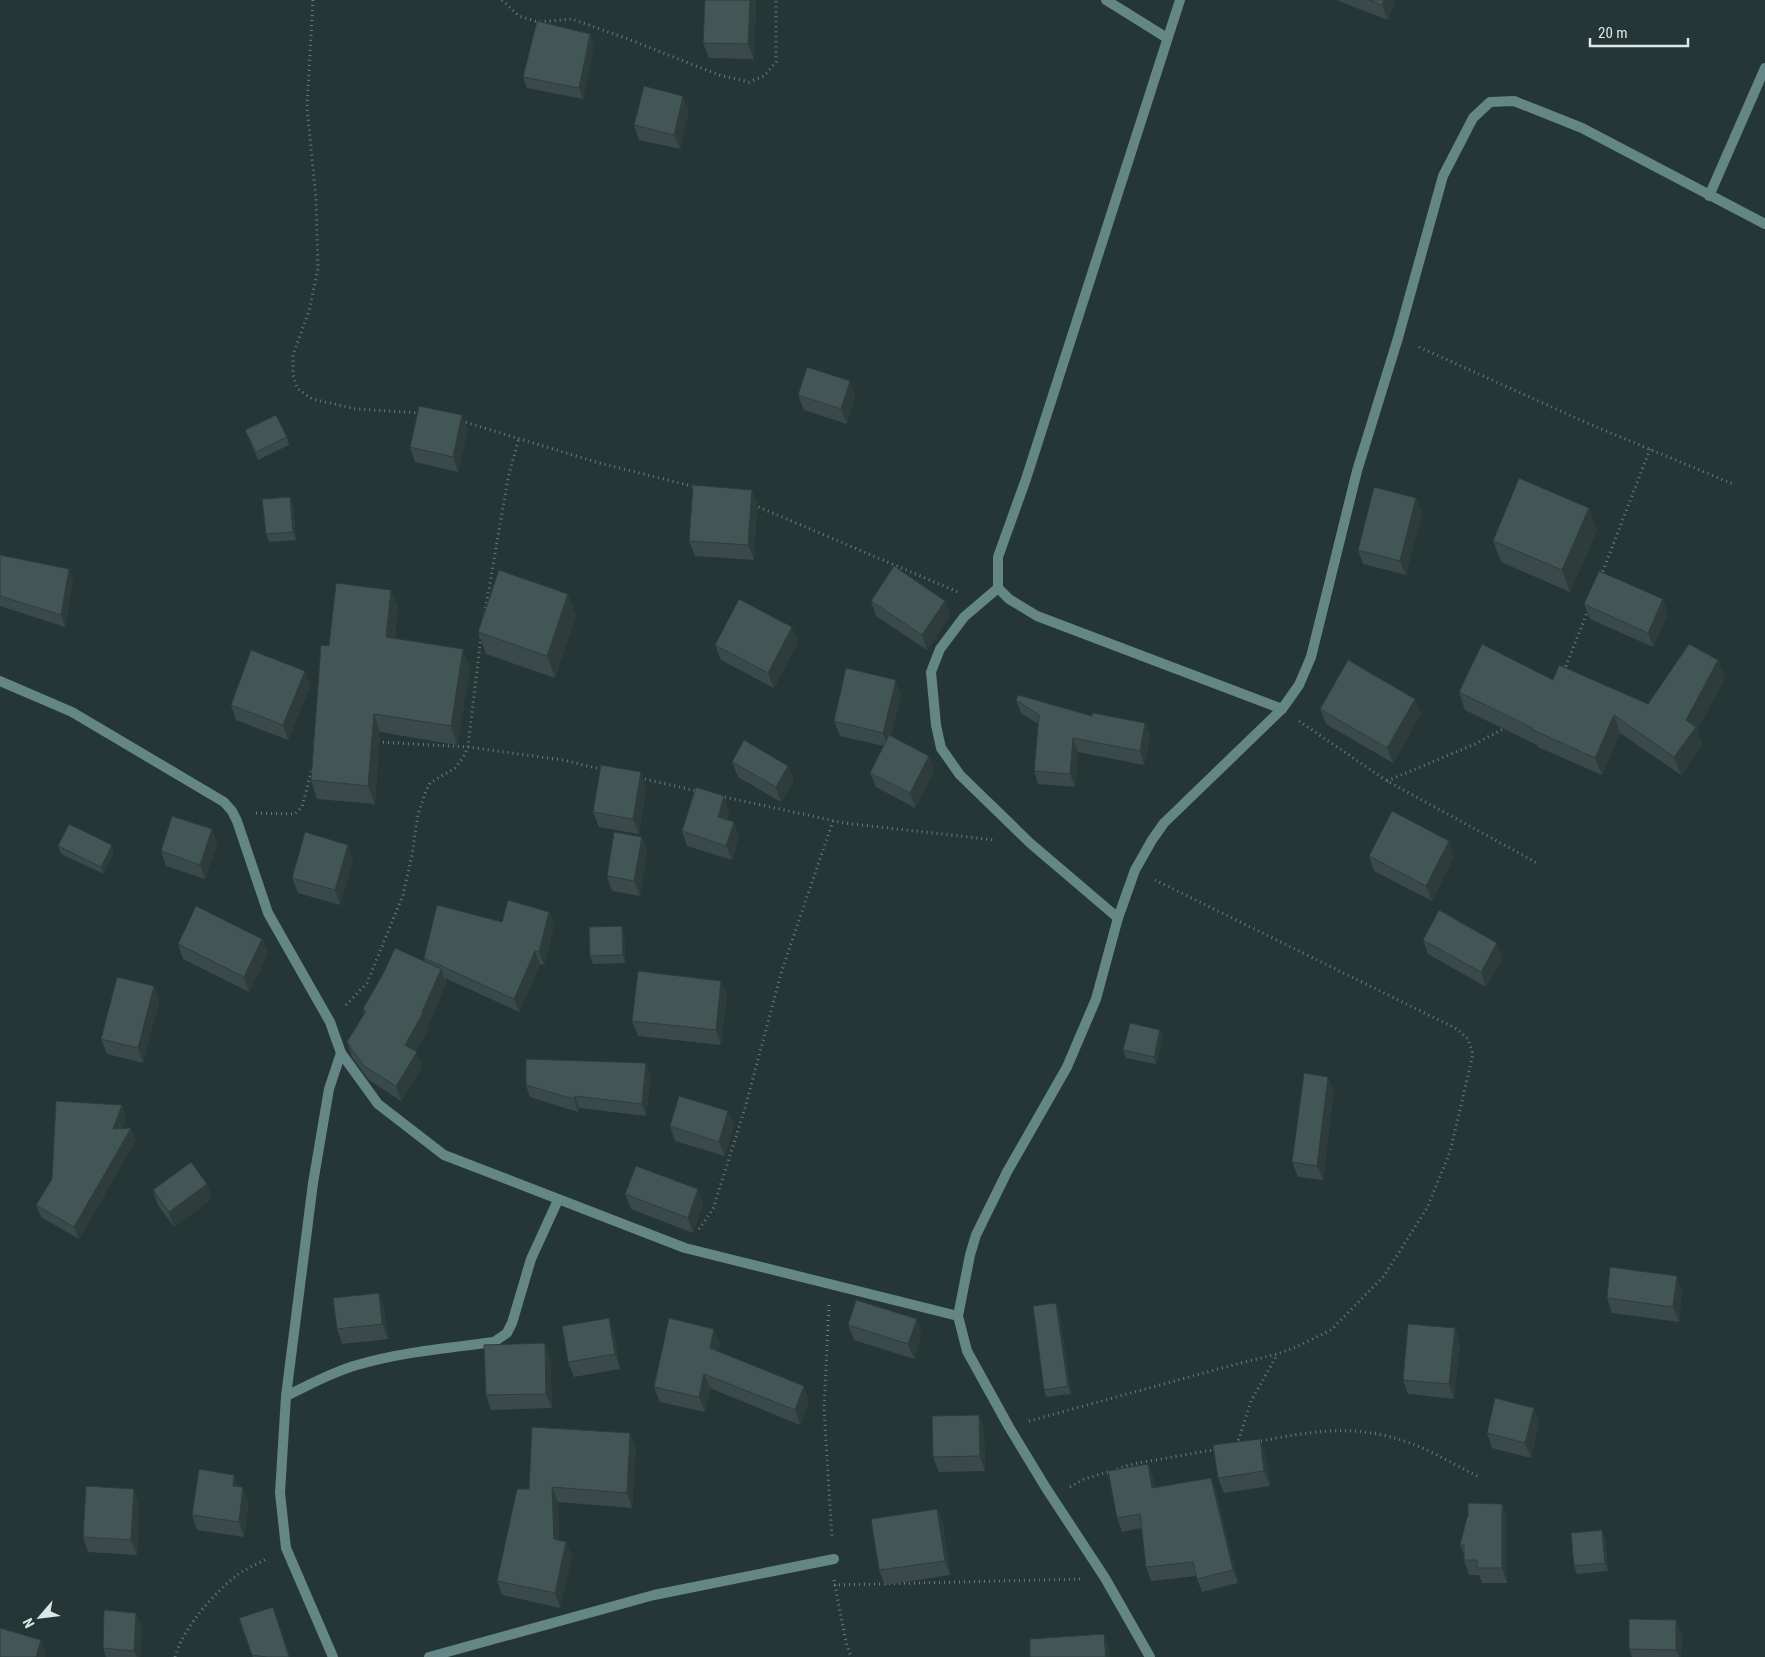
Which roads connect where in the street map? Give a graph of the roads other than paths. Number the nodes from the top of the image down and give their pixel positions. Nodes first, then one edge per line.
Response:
1 (1106, 0) edge
2 (1180, 0) edge
3 (1167, 38) junction
4 (1765, 68) edge
5 (1709, 196) junction
6 (1765, 224) edge
7 (998, 588) junction
8 (0, 680) edge
9 (1282, 709) junction
10 (1118, 918) junction
11 (341, 1053) junction
12 (558, 1200) junction
13 (958, 1316) junction
14 (286, 1396) junction
15 (834, 1559) road end
16 (333, 1657) edge
17 (429, 1657) edge
18 (1150, 1657) edge

1 - 3 street
2 - 3 street
3 - 7 street
4 - 5 street
5 - 6 street
5 - 9 street
7 - 9 street
7 - 10 street
8 - 11 street
9 - 10 street
10 - 13 street
11 - 12 street
11 - 14 street
12 - 13 street
12 - 14 street
13 - 18 street
14 - 16 street
15 - 17 street

